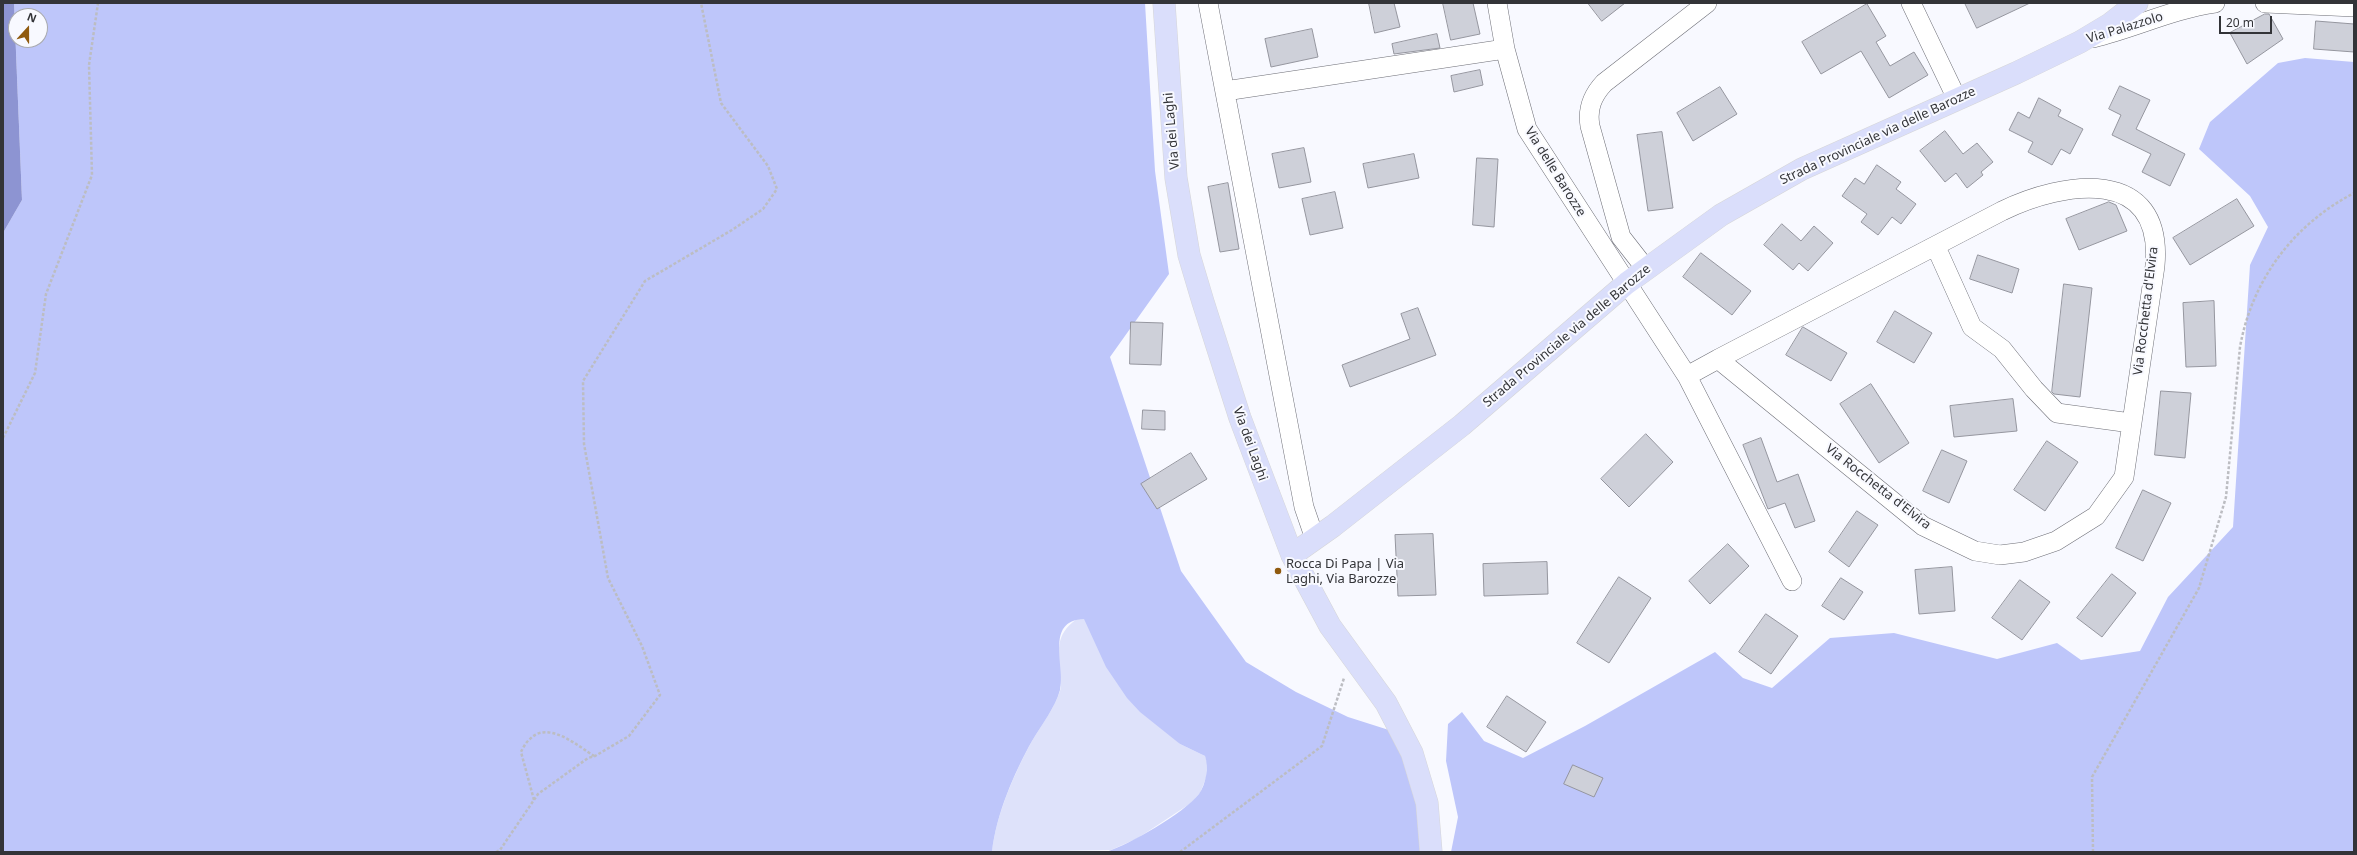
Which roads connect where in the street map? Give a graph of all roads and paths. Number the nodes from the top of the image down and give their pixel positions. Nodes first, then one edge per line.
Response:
1 (98, 3) edge
2 (701, 3) edge
3 (1164, 3) edge
4 (1208, 3) edge
5 (1497, 3) edge
6 (1707, 3) edge
7 (1911, 3) edge
8 (2137, 3) edge
9 (2215, 3) edge
10 (2265, 3) edge
11 (2354, 7) edge
12 (2080, 42) junction
13 (1506, 49) junction
14 (1225, 91) junction
15 (1957, 98) junction
16 (2354, 193) edge
17 (1936, 247) junction
18 (1646, 269) junction
19 (1627, 282) junction
20 (1718, 359) junction
21 (1687, 376) junction
22 (2131, 424) junction
23 (3, 438) edge
24 (1316, 539) junction
25 (1292, 555) junction
26 (1792, 581) dead end
27 (1351, 656) junction
28 (595, 756) junction
29 (534, 800) junction
30 (496, 852) edge
31 (1180, 852) edge
32 (1432, 852) edge
33 (2093, 852) edge

1 - 23 path
2 - 28 path
3 - 25 main road, Via dei Laghi
4 - 14 street
5 - 13 street, Via delle Barozze
6 - 18 street
7 - 15 street
8 - 12 main road, Strada Provinciale via delle Barozze
9 - 12 street, Via Palazzolo
10 - 11 street
12 - 15 main road, Strada Provinciale via delle Barozze
13 - 14 street
13 - 19 street, Via delle Barozze
14 - 24 street
15 - 18 main road, Strada Provinciale via delle Barozze
16 - 33 path
17 - 20 street, Via Rocchetta d'Elvira
17 - 22 street
17 - 22 street, Via Rocchetta d'Elvira
18 - 19 main road, Strada Provinciale via delle Barozze
19 - 21 street
19 - 24 main road, Strada Provinciale via delle Barozze
20 - 21 street, Via Rocchetta d'Elvira
20 - 22 street, Via Rocchetta d'Elvira
21 - 26 street
24 - 25 main road, Strada Provinciale via delle Barozze
25 - 27 main road, Via dei Laghi
27 - 31 path
27 - 32 main road, Via dei Laghi
28 - 29 path
28 - 29 path
29 - 30 path

